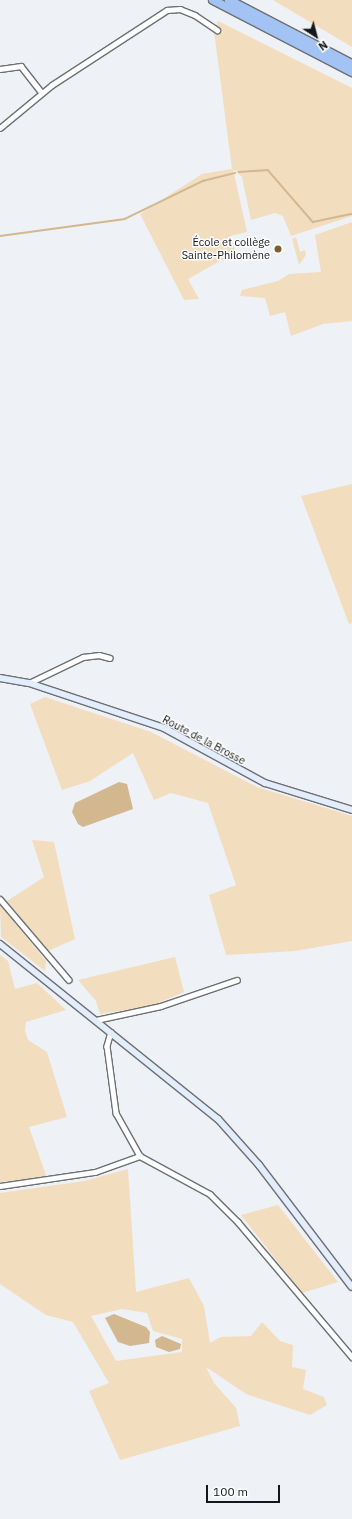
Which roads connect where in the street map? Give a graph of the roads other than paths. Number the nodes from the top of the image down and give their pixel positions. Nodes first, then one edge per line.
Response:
1 (213, 0) edge
2 (228, 0) edge
3 (217, 30) dead end
4 (352, 64) edge
5 (0, 69) edge
6 (352, 72) edge
7 (42, 92) junction
8 (0, 128) edge
9 (110, 658) dead end
10 (0, 678) edge
11 (29, 683) junction
12 (352, 810) edge
13 (0, 899) edge
14 (0, 944) edge
15 (69, 980) dead end
16 (237, 980) dead end
17 (96, 1020) junction
18 (111, 1032) junction
19 (140, 1156) junction
20 (0, 1186) edge
21 (352, 1287) edge
22 (352, 1357) edge

1 - 6 highway
2 - 4 highway
3 - 7 street
5 - 7 street
7 - 8 street
9 - 11 street
10 - 11 main road, Route de la Brosse
11 - 12 main road, Route de la Brosse
13 - 15 street
14 - 17 main road
16 - 17 street
17 - 18 main road
18 - 19 street
18 - 21 main road
19 - 20 street
19 - 22 street

